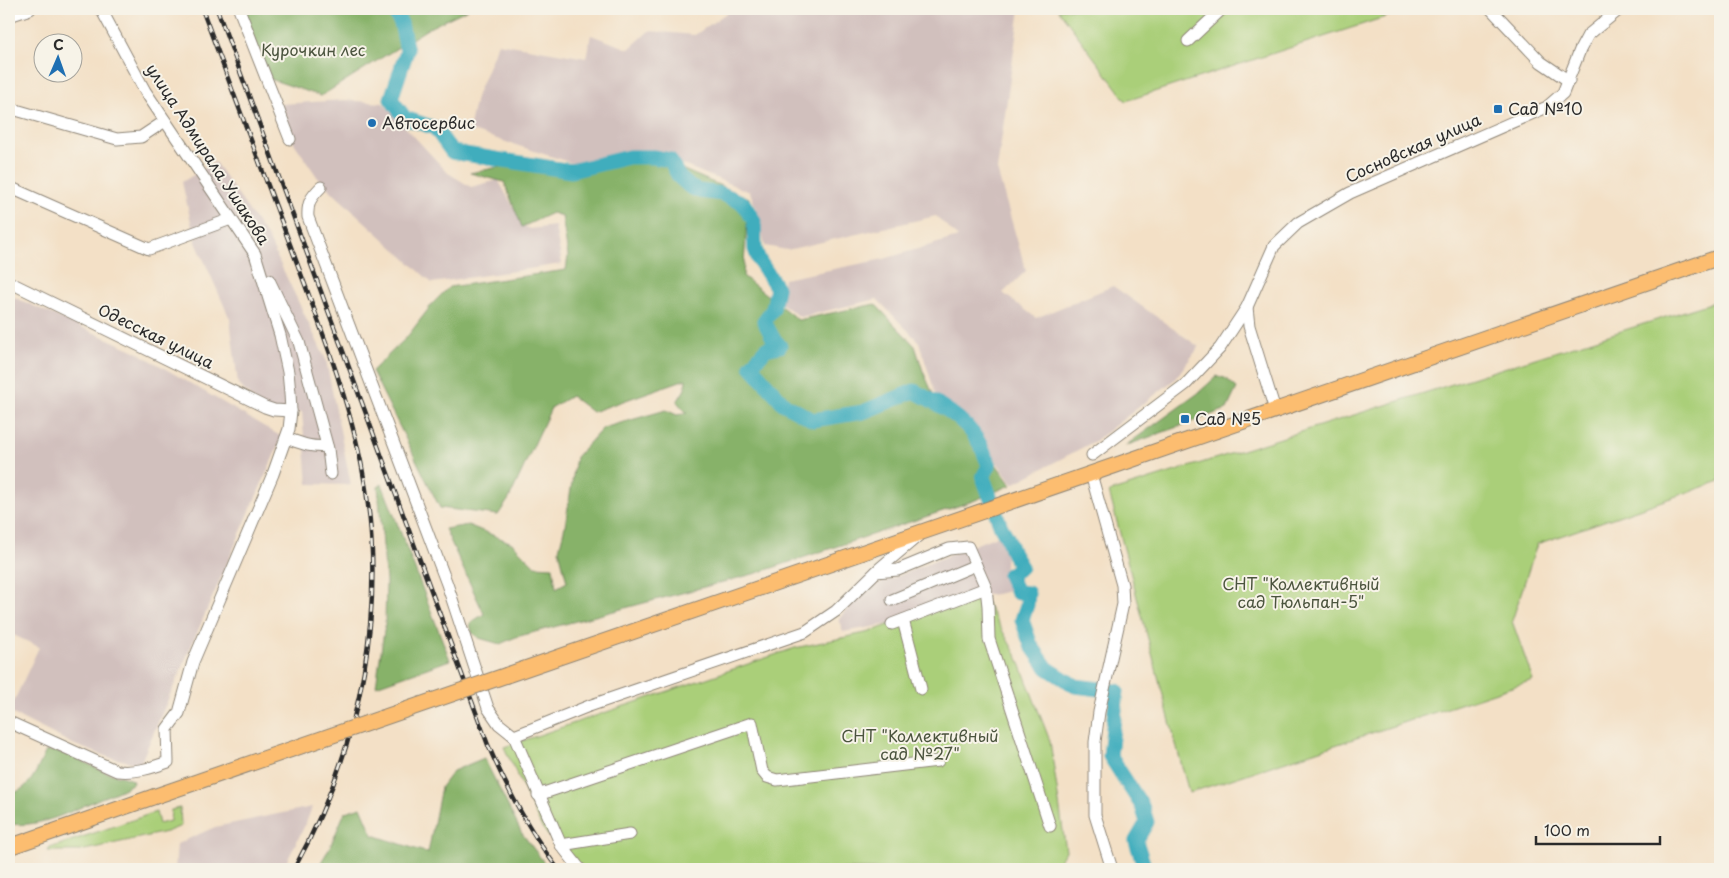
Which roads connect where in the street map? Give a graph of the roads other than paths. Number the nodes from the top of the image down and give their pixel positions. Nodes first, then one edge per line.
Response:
1 (30, 9) edge
2 (101, 9) edge
3 (239, 9) edge
4 (1222, 9) edge
5 (1491, 9) edge
6 (1620, 9) edge
7 (9, 16) edge
8 (1188, 41) dead end
9 (1569, 81) junction
10 (9, 108) edge
11 (165, 121) junction
12 (290, 139) dead end
13 (9, 187) edge
14 (321, 187) dead end
15 (232, 219) junction
16 (255, 254) junction
17 (1720, 257) edge
18 (9, 282) edge
19 (1247, 307) junction
20 (1275, 410) junction
21 (291, 411) junction
22 (286, 438) junction
23 (327, 446) junction
24 (1092, 455) dead end
25 (331, 474) dead end
26 (1091, 474) junction
27 (922, 532) junction
28 (976, 565) junction
29 (876, 572) junction
30 (986, 588) junction
31 (892, 600) dead end
32 (922, 689) dead end
33 (9, 722) edge
34 (514, 736) junction
35 (938, 761) dead end
36 (538, 795) junction
37 (1050, 826) dead end
38 (630, 834) dead end
39 (39, 837) junction
40 (561, 845) junction
41 (9, 847) edge
42 (9, 858) edge
43 (580, 869) edge
44 (1112, 869) edge

1 - 7 street
2 - 11 street, улица Адмирала Ушакова
3 - 12 street
4 - 8 street
5 - 9 street
6 - 9 street, Сосновская улица
9 - 19 street, Сосновская улица
10 - 11 street
11 - 15 street, улица Адмирала Ушакова
13 - 15 street
14 - 34 street
15 - 16 street, улица Адмирала Ушакова
16 - 21 street, улица Адмирала Ушакова
16 - 23 street
17 - 20 main road
18 - 21 street, Одесская улица
19 - 20 street
19 - 24 street, Сосновская улица
20 - 26 main road
21 - 22 street, улица Адмирала Ушакова
22 - 23 street
22 - 33 street, улица Адмирала Ушакова
23 - 25 street
26 - 27 main road
26 - 44 street
27 - 29 street
27 - 39 main road, bridge
28 - 29 street
28 - 30 street
28 - 31 street
29 - 34 street
30 - 32 street
30 - 37 street
34 - 36 street
35 - 36 street
36 - 40 street
38 - 40 street
39 - 41 main road
39 - 42 main road
40 - 43 street

